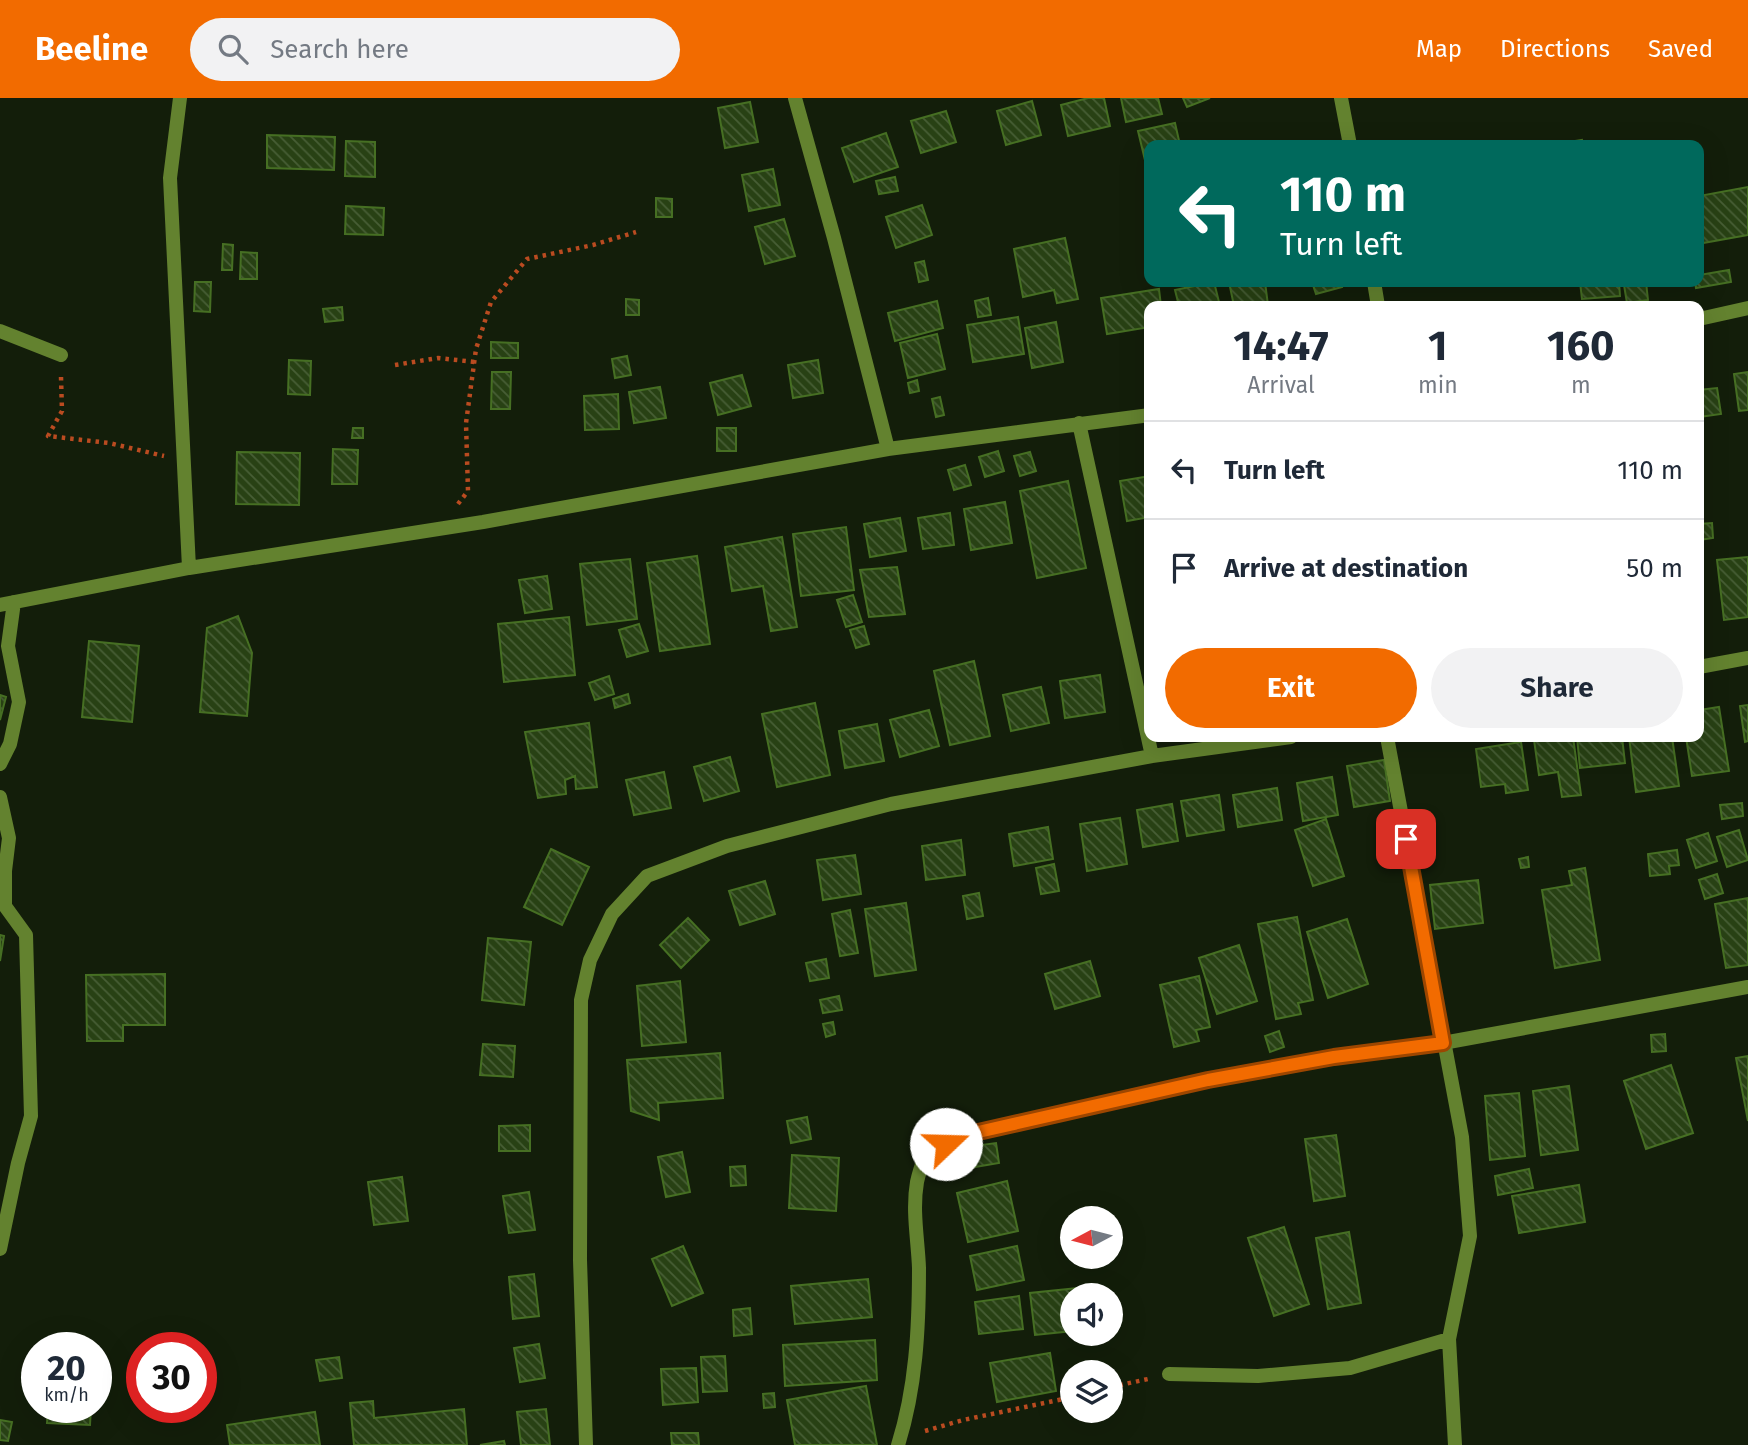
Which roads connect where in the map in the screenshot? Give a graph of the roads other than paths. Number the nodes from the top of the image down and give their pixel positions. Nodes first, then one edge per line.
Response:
1 (180, 98) edge
2 (795, 98) edge
3 (1342, 98) edge
4 (1349, 140) edge
5 (1748, 308) edge
6 (1704, 319) edge
7 (0, 331) edge
8 (61, 355) road end
9 (1144, 416) edge
10 (1079, 423) junction
11 (888, 449) junction
12 (188, 568) junction
13 (7, 604) edge
14 (1748, 658) edge
15 (1704, 666) edge
16 (1144, 720) edge
17 (1149, 742) edge
18 (1254, 742) edge
19 (1388, 742) edge
20 (1152, 756) junction
21 (0, 764) edge
22 (0, 797) edge
23 (1748, 987) edge
24 (1443, 1043) junction
25 (0, 1250) edge
26 (1449, 1339) junction
27 (1169, 1374) road end
28 (899, 1442) edge
29 (586, 1445) edge
30 (1455, 1445) edge

1 - 12 street
2 - 11 street
3 - 4 street
5 - 6 street
7 - 8 street
9 - 10 street
10 - 11 street
10 - 16 street
11 - 12 street
12 - 13 street
13 - 21 street
14 - 15 street
17 - 20 street
18 - 20 street
19 - 24 street
20 - 29 street
22 - 25 street
23 - 24 street
24 - 26 street
24 - 28 street
26 - 27 street
26 - 30 street

